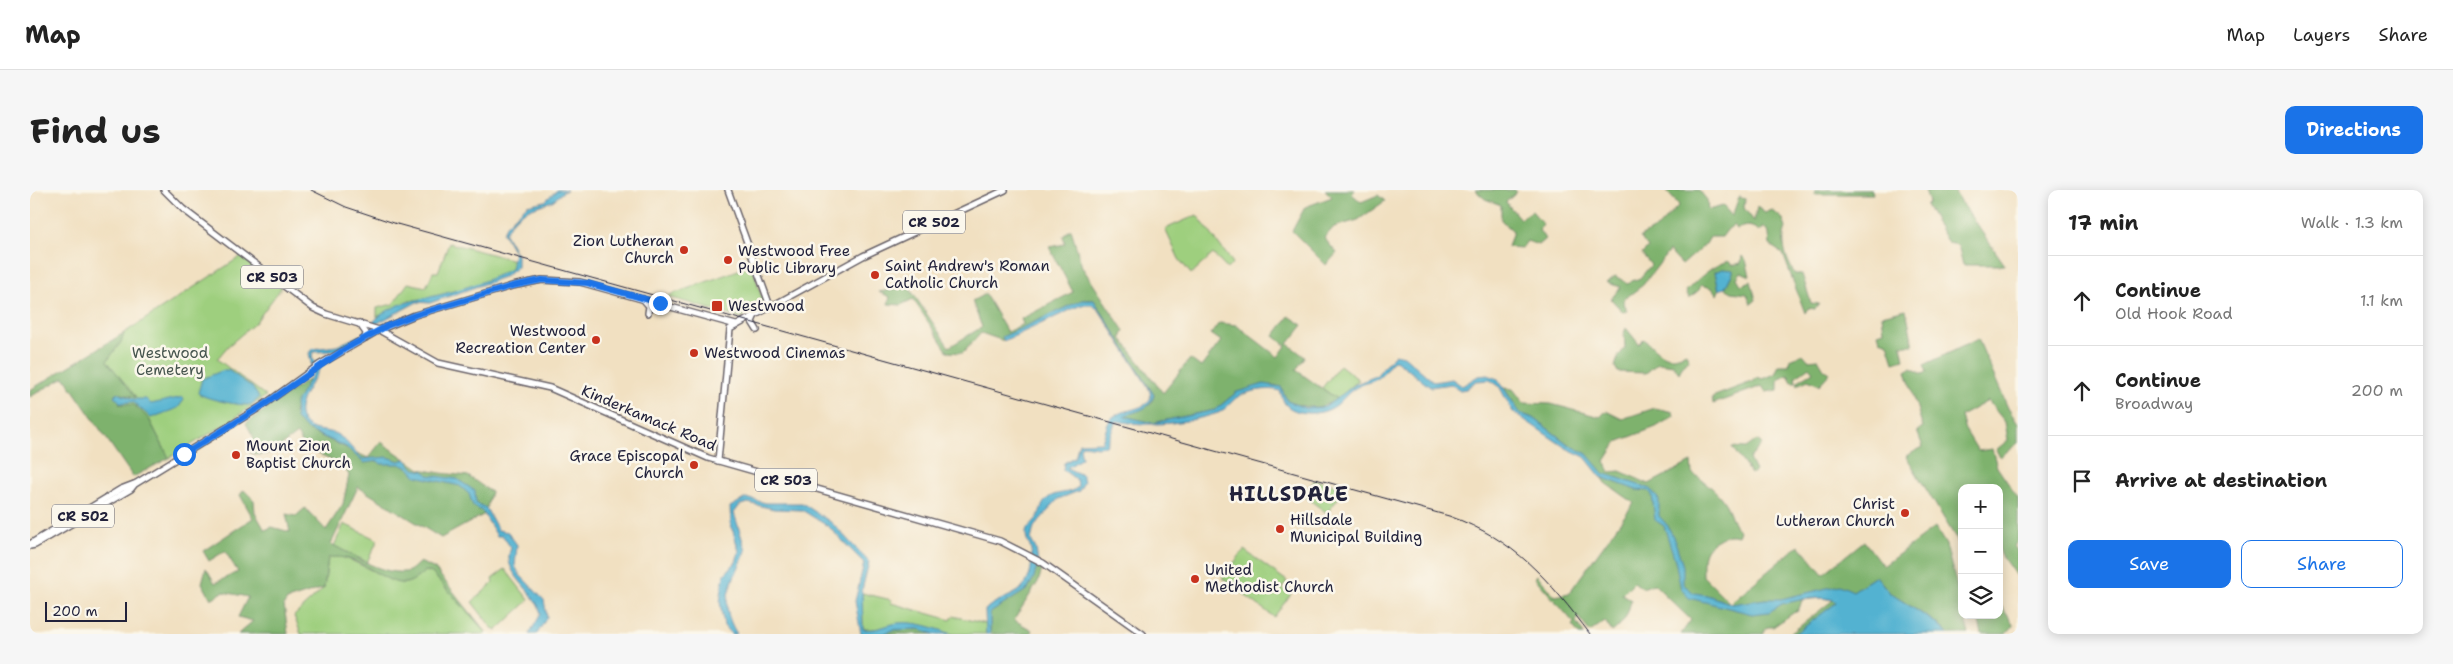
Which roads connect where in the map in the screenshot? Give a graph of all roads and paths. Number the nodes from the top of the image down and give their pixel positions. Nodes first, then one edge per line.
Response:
1 (164, 190) edge
2 (728, 190) edge
3 (1005, 190) edge
4 (642, 298) junction
5 (770, 306) junction
6 (648, 313) dead end
7 (755, 314) junction
8 (397, 322) junction
9 (358, 323) junction
10 (736, 325) junction
11 (378, 330) junction
12 (757, 330) dead end
13 (364, 338) junction
14 (395, 338) junction
15 (718, 461) junction
16 (30, 545) edge
17 (1144, 634) edge

1 - 9 main road, Kinderkamack Road / CR 503
2 - 5 main road
3 - 5 main road, CR 502
4 - 6 main road
4 - 8 main road, CR 502
4 - 10 main road, CR 502
5 - 7 main road, CR 502
7 - 10 main road, CR 502
7 - 12 main road
8 - 11 main road, CR 502
8 - 14 main road
9 - 11 main road, Kinderkamack Road / CR 503
9 - 13 main road
10 - 15 main road
11 - 13 main road, CR 502
11 - 14 main road, Kinderkamack Road / CR 503
13 - 16 main road, CR 502
14 - 15 main road, Kinderkamack Road / CR 503
15 - 17 main road, Kinderkamack Road / CR 503

